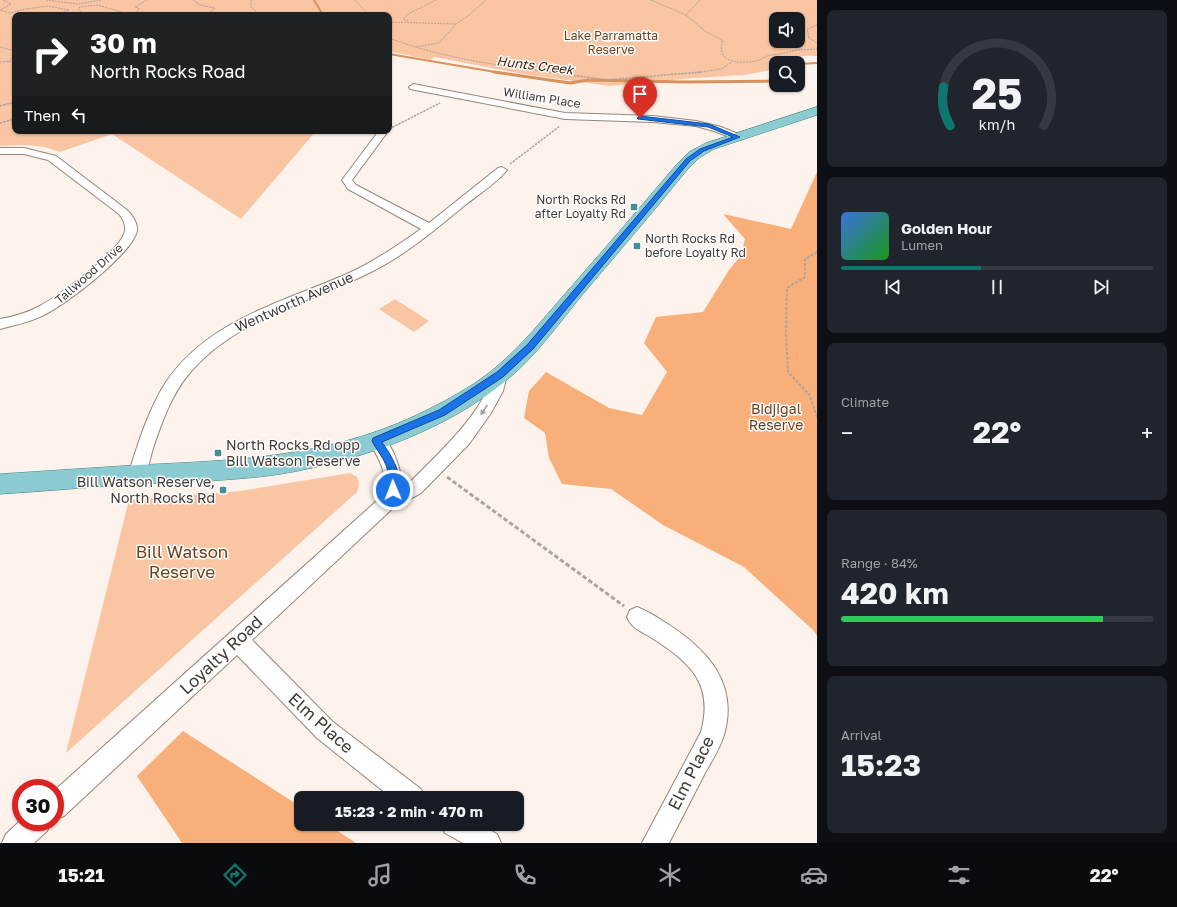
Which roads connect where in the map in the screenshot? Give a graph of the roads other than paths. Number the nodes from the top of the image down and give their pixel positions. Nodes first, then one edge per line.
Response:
1 (414, 87) dead end
2 (817, 111) edge
3 (383, 134) edge
4 (738, 137) junction
5 (0, 151) edge
6 (502, 170) road end
7 (429, 228) junction
8 (0, 324) edge
9 (500, 375) junction
10 (377, 441) junction
11 (137, 475) junction
12 (0, 484) edge
13 (387, 503) junction
14 (637, 617) road end
15 (237, 640) junction
16 (403, 791) edge
17 (64, 799) edge
18 (28, 831) edge
19 (467, 831) edge
20 (15, 843) edge
21 (488, 843) edge
22 (655, 843) edge

1 - 4 street, William Place
2 - 4 main road
3 - 7 street
4 - 9 main road
5 - 8 street, Tallwood Drive
6 - 7 street, Wentworth Avenue
7 - 11 street, Wentworth Avenue
9 - 10 main road
9 -> 13 street, Loyalty Road
10 - 11 main road
10 - 13 street, Loyalty Road
11 - 12 main road
13 - 15 street, Loyalty Road
14 - 22 street, Elm Place
15 - 16 street, Elm Place
15 - 17 street, Loyalty Road
18 - 20 street
19 - 21 street

